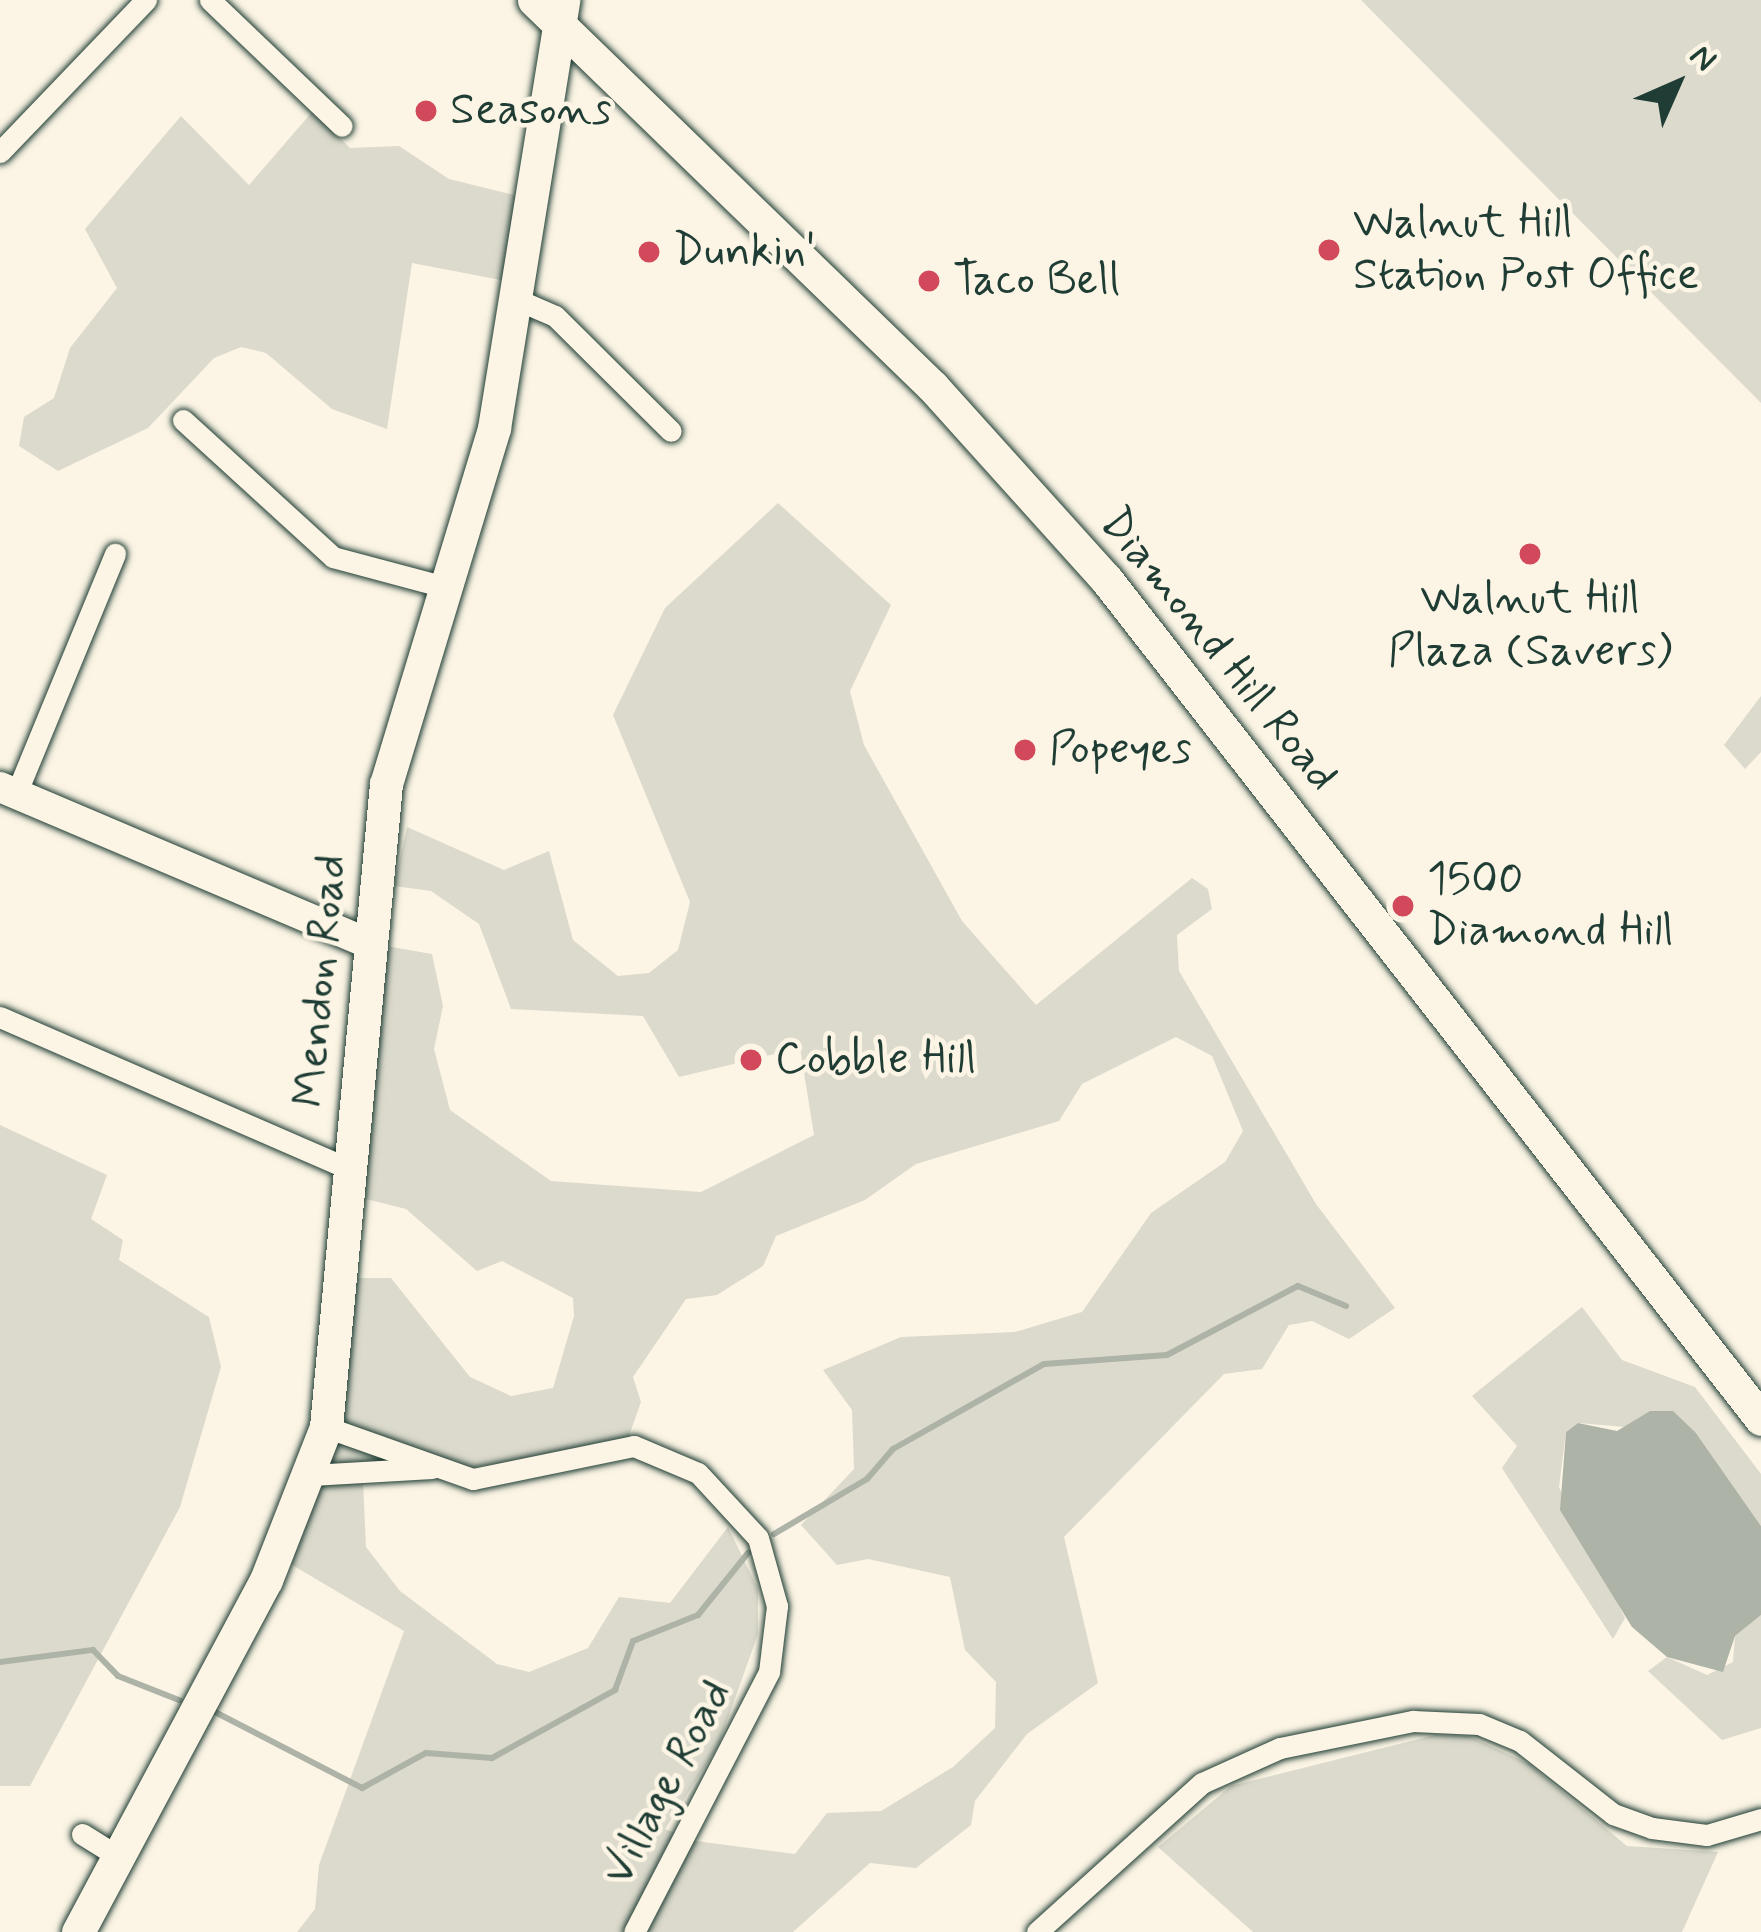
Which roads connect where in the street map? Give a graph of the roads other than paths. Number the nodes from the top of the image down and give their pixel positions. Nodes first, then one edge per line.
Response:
1 (146, 0) edge
2 (210, 0) edge
3 (534, 0) edge
4 (563, 13) edge
5 (342, 126) dead end
6 (0, 152) edge
7 (518, 299) junction
8 (183, 420) dead end
9 (671, 431) dead end
10 (115, 554) dead end
11 (446, 587) junction
12 (8, 791) edge
13 (366, 942) junction
14 (0, 1017) edge
15 (350, 1169) junction
16 (1761, 1418) edge
17 (326, 1427) junction
18 (432, 1468) junction
19 (311, 1475) junction
20 (1761, 1819) edge
21 (82, 1834) dead end
22 (119, 1856) junction
23 (78, 1932) edge
24 (634, 1932) edge
25 (1037, 1932) edge

1 - 6 street
2 - 5 street
3 - 4 main road, Diamond Hill Road
4 - 7 main road, Mendon Road
4 - 16 main road, Diamond Hill Road
7 - 9 street
7 - 11 main road, Mendon Road
8 - 11 street
10 - 12 street
11 - 13 main road, Mendon Road
12 - 13 street
13 - 15 main road, Mendon Road
14 - 15 street
15 - 17 main road, Mendon Road
17 - 18 street, Village Road
17 - 19 main road, Mendon Road
18 - 19 street, Village Road
18 - 24 street, Village Road
19 - 22 main road, Mendon Road
20 - 25 street
21 - 22 street
22 - 23 main road, Mendon Road

